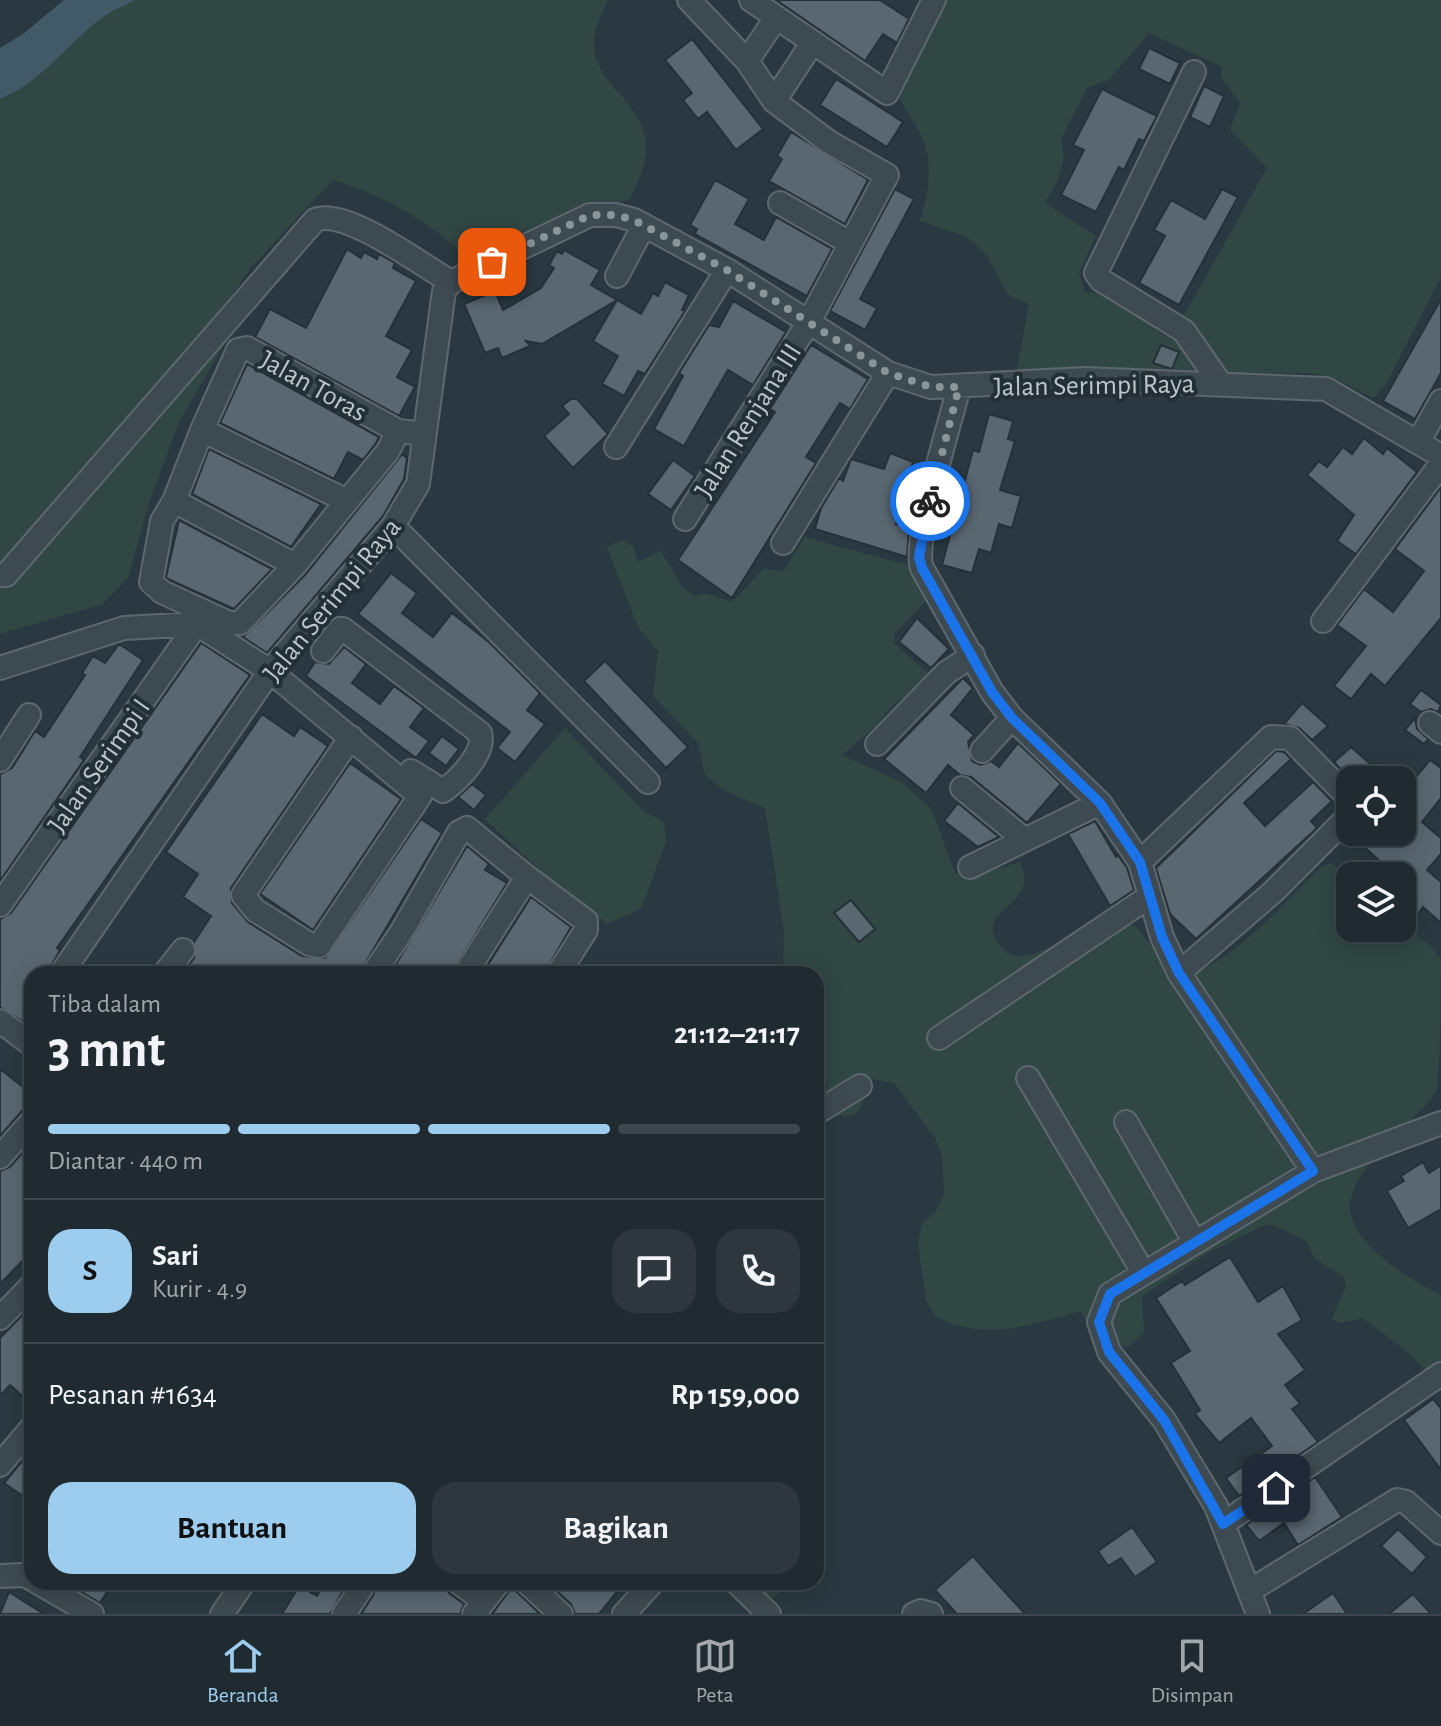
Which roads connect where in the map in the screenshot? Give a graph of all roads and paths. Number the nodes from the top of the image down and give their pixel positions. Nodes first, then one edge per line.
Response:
1 (689, 0) edge
2 (751, 0) edge
3 (934, 0) edge
4 (776, 18) junction
5 (813, 42) junction
6 (747, 61) junction
7 (1194, 72) dead end
8 (774, 101) junction
9 (780, 203) dead end
10 (644, 225) junction
11 (850, 243) junction
12 (727, 270) junction
13 (617, 276) dead end
14 (451, 282) junction
15 (810, 320) junction
16 (888, 373) junction
17 (1220, 383) junction
18 (959, 387) junction
19 (1441, 401) edge
20 (202, 430) junction
21 (398, 431) junction
22 (424, 434) junction
23 (1419, 441) junction
24 (616, 447) dead end
25 (1441, 456) edge
26 (1441, 464) edge
27 (347, 501) junction
28 (183, 506) junction
29 (685, 519) dead end
30 (393, 526) junction
31 (783, 543) dead end
32 (295, 565) junction
33 (3, 575) edge
34 (1323, 621) dead end
35 (197, 624) junction
36 (323, 651) dead end
37 (973, 655) junction
38 (274, 666) junction
39 (0, 668) edge
40 (29, 715) dead end
41 (1012, 718) junction
42 (351, 737) junction
43 (877, 744) dead end
44 (982, 751) dead end
45 (0, 760) edge
46 (648, 782) dead end
47 (1336, 785) edge
48 (962, 788) dead end
49 (1100, 803) junction
50 (1336, 829) edge
51 (1025, 840) junction
52 (1140, 862) junction
53 (970, 867) dead end
54 (527, 877) junction
55 (1150, 896) junction
56 (0, 905) edge
57 (183, 950) dead end
58 (67, 966) edge
59 (170, 966) edge
60 (378, 966) edge
61 (470, 966) edge
62 (563, 966) edge
63 (1179, 973) junction
64 (0, 1021) edge
65 (24, 1030) edge
66 (939, 1038) dead end
67 (1028, 1078) dead end
68 (860, 1086) dead end
69 (824, 1108) edge
70 (1126, 1122) dead end
71 (1441, 1123) edge
72 (24, 1130) edge
73 (0, 1157) edge
74 (1313, 1171) junction
75 (1194, 1241) junction
76 (1143, 1272) junction
77 (24, 1293) edge
78 (0, 1318) edge
79 (1441, 1374) edge
80 (24, 1436) edge
81 (0, 1465) edge
82 (1223, 1524) junction
83 (1441, 1533) edge
84 (0, 1576) edge
85 (24, 1578) edge
86 (50, 1590) edge
87 (238, 1590) edge
88 (360, 1590) edge
89 (464, 1590) edge
90 (493, 1590) edge
91 (535, 1590) edge
92 (646, 1590) edge
93 (744, 1590) edge
94 (1251, 1590) junction
95 (479, 1608) edge
96 (92, 1614) edge
97 (222, 1614) edge
98 (344, 1614) edge
99 (561, 1614) edge
100 (624, 1614) edge
101 (769, 1614) edge
102 (914, 1614) edge
103 (931, 1614) edge
104 (1258, 1614) edge

1 - 6 street
2 - 4 street
3 - 5 street
4 - 5 street
4 - 6 street
5 - 8 street
6 - 8 street
7 - 17 street, Jalan Serimpi Raya
8 - 11 street, Jalan Renjana III
9 - 11 street
10 - 12 street, Jalan Serimpi Raya
10 - 13 street
10 - 14 street, Jalan Serimpi Raya
11 - 15 street, Jalan Renjana III
12 - 15 street, Jalan Serimpi Raya
12 - 24 street
14 - 22 street, Jalan Serimpi Raya
14 - 33 street
15 - 16 street, Jalan Serimpi Raya
15 - 29 street, Jalan Renjana III
16 - 18 street, Jalan Serimpi Raya
16 - 31 street
17 - 18 street, Jalan Serimpi Raya
17 - 23 street, Jalan Serimpi Raya
18 - 37 street
19 - 23 street
20 - 21 street, Jalan Toras
20 - 27 street
20 - 28 street
21 - 22 street, Jalan Toras
21 - 27 street, Jalan Toras
22 - 30 street, Jalan Serimpi Raya
23 - 25 street, Jalan Serimpi Raya
26 - 34 street
27 - 32 street, Jalan Toras
28 - 32 street
28 - 32 street, Jalan Toras
30 - 38 street, Jalan Serimpi Raya
30 - 46 street
35 - 38 street
35 - 39 street
35 - 56 street, Jalan Serimpi I
36 - 38 street
37 - 41 street
37 - 43 street
38 - 42 street
38 - 58 street, Jalan Serimpi Raya
40 - 45 street
41 - 44 street
41 - 49 street
42 - 42 street
47 - 52 street
48 - 51 street
49 - 51 street
49 - 52 street
50 - 63 street
51 - 53 street
52 - 55 street
54 - 60 street
54 - 61 street
54 - 62 street
55 - 63 street
55 - 66 street
57 - 59 street
63 - 74 street
64 - 65 street
67 - 76 street
68 - 69 street
70 - 75 street
71 - 74 street
72 - 73 street
74 - 75 street
75 - 76 street
76 - 82 street
77 - 78 street
79 - 82 street
80 - 81 street
82 - 94 street
83 - 94 street
84 - 85 street
86 - 96 street
87 - 97 street
88 - 98 street
89 - 95 street
90 - 95 street
91 - 99 street
92 - 100 street
93 - 101 street
94 - 104 street
102 - 103 street

